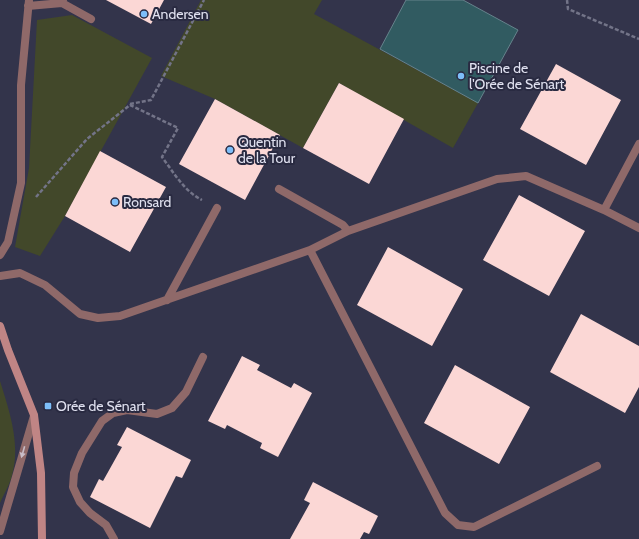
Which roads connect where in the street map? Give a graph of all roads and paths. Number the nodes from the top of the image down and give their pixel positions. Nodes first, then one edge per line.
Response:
1 (204, 0) edge
2 (567, 0) edge
3 (62, 2) edge
4 (28, 3) edge
5 (91, 19) dead end
6 (639, 40) edge
7 (130, 104) junction
8 (639, 144) edge
9 (279, 189) dead end
10 (34, 198) dead end
11 (217, 208) joint
12 (604, 210) junction
13 (639, 228) edge
14 (348, 232) junction
15 (310, 250) junction
16 (0, 255) edge
17 (0, 276) edge
18 (167, 300) junction
19 (0, 326) edge
20 (203, 357) dead end
21 (34, 415) junction
22 (597, 466) dead end
23 (0, 531) edge
24 (42, 539) edge
25 (114, 539) edge

1 - 7 path
2 - 6 path
3 - 4 street
3 - 5 street
4 - 16 street
7 - 10 path
7 - 11 path
8 - 12 street
9 - 14 street
11 - 18 street
12 - 13 street
12 - 14 street
14 - 15 street
15 - 18 street
15 - 22 street
17 - 18 street
19 - 21 street
20 - 25 street
21 -> 23 street
21 - 24 street

